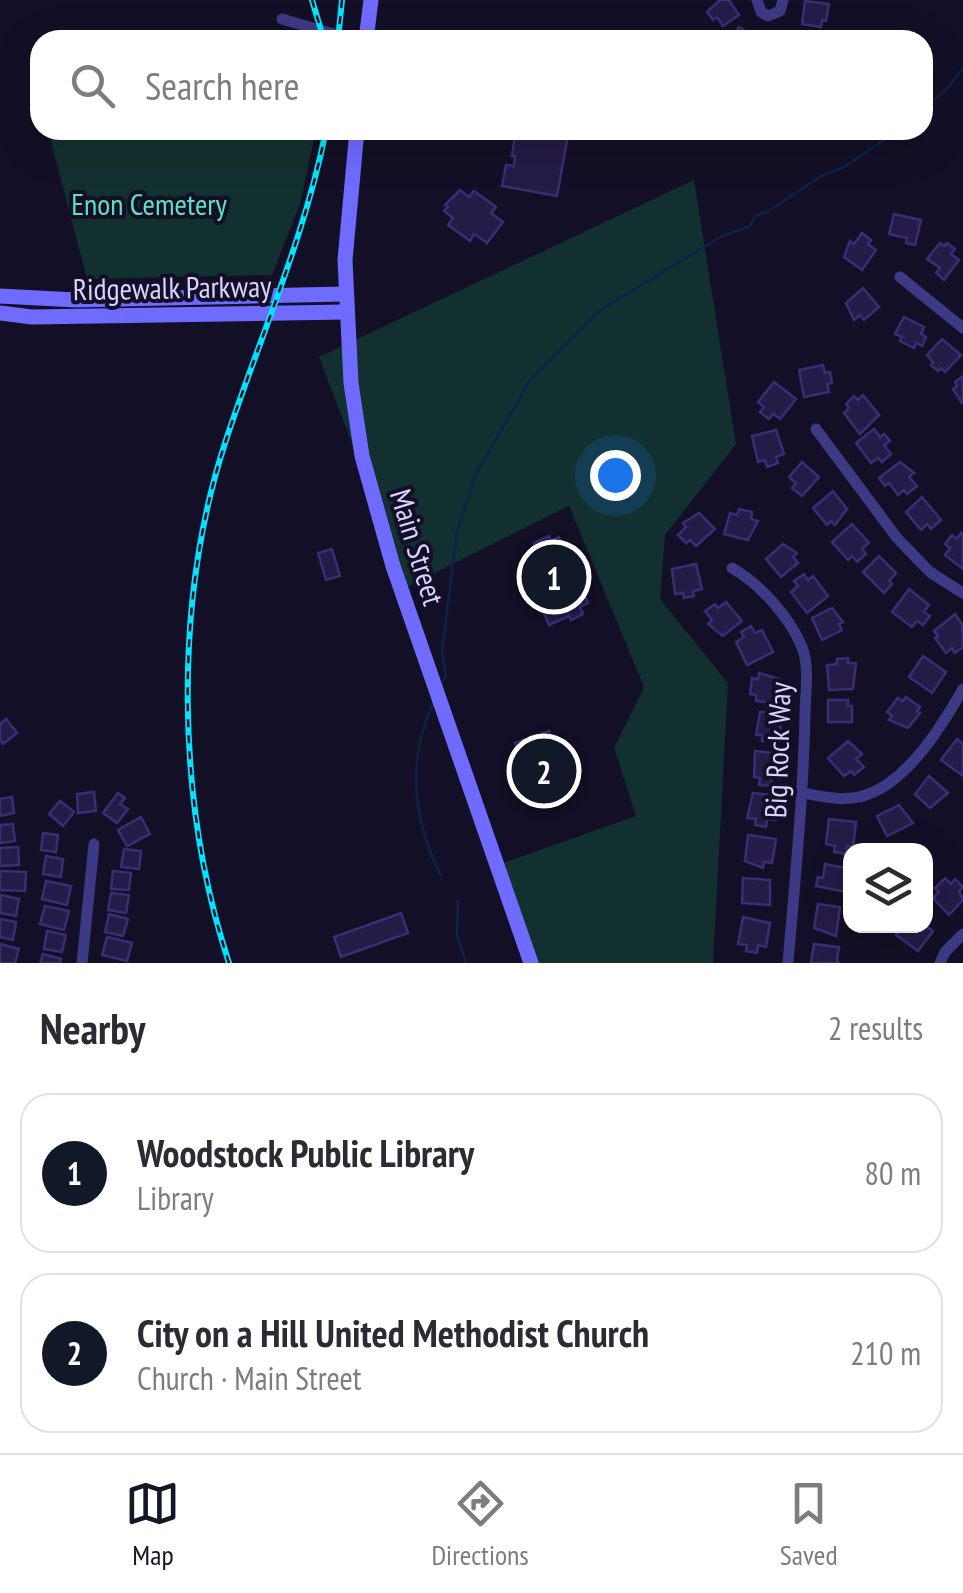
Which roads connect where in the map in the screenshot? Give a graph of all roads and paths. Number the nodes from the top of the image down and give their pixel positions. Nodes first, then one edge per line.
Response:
1 (372, 0) edge
2 (758, 0) edge
3 (783, 0) edge
4 (282, 19) dead end
5 (320, 30) edge
6 (368, 30) edge
7 (356, 140) edge
8 (900, 277) dead end
9 (345, 294) junction
10 (0, 296) edge
11 (346, 312) junction
12 (0, 314) edge
13 (963, 328) edge
14 (816, 429) dead end
15 (732, 568) dead end
16 (963, 593) edge
17 (963, 690) edge
18 (803, 793) junction
19 (94, 844) dead end
20 (963, 934) edge
21 (82, 963) edge
22 (531, 963) edge
23 (788, 963) edge
24 (940, 963) edge

1 - 6 main road
2 - 3 street
4 - 5 street
7 - 9 main road, Main Street
8 - 13 street
9 - 10 main road, Ridgewalk Parkway
9 - 11 main road, Main Street
11 - 12 main road, Ridgewalk Parkway
11 - 22 main road, Main Street
14 - 16 street
15 - 18 street, Big Rock Way
17 - 18 street
18 - 23 street, Big Rock Way
19 - 21 street
20 - 24 street

